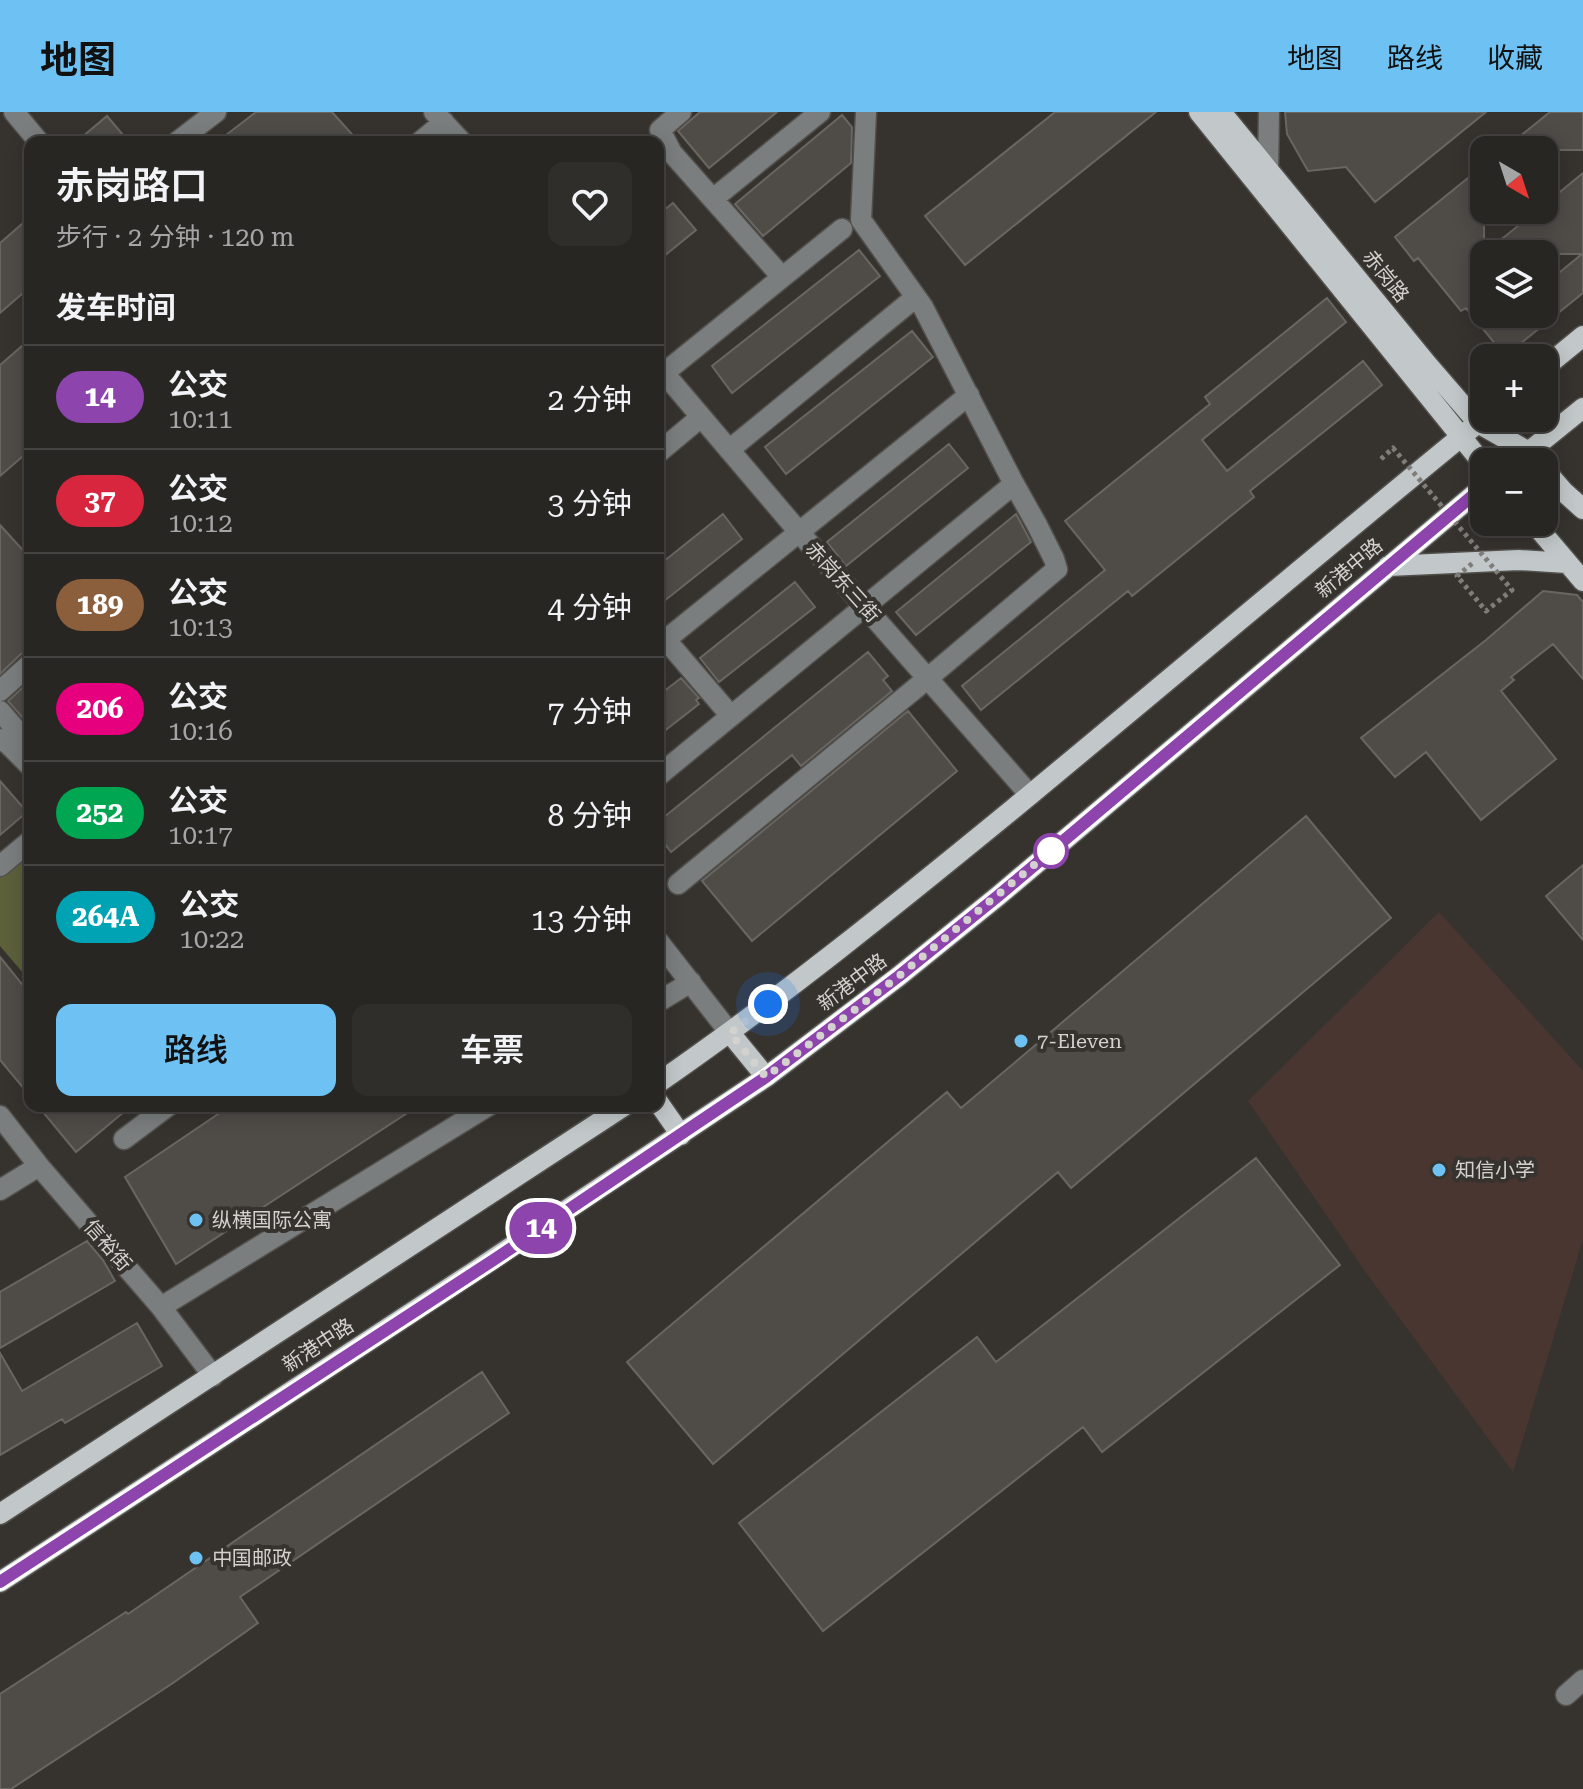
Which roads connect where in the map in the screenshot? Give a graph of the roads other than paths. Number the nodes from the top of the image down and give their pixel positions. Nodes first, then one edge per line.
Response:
1 (14, 112) edge
2 (216, 112) edge
3 (681, 112) edge
4 (820, 112) edge
5 (866, 112) edge
6 (1199, 112) edge
7 (1221, 112) edge
8 (1269, 112) edge
9 (439, 117) edge
10 (34, 136) edge
11 (185, 136) edge
12 (425, 136) edge
13 (456, 136) edge
14 (663, 136) edge
15 (664, 138) edge
16 (1268, 171) junction
17 (713, 199) junction
18 (842, 229) dead end
19 (782, 277) junction
20 (916, 297) junction
21 (1583, 336) edge
22 (1558, 357) edge
23 (664, 368) edge
24 (664, 374) edge
25 (969, 395) junction
26 (1583, 408) edge
27 (1470, 409) edge
28 (701, 417) junction
29 (1470, 429) edge
30 (1495, 432) edge
31 (1461, 437) junction
32 (664, 448) edge
33 (1470, 448) edge
34 (1515, 448) edge
35 (1540, 448) edge
36 (729, 450) junction
37 (1014, 484) junction
38 (1558, 485) edge
39 (1470, 498) edge
40 (1583, 509) edge
41 (799, 532) junction
42 (1545, 536) edge
43 (1567, 563) junction
44 (1388, 566) junction
45 (1583, 581) edge
46 (864, 606) junction
47 (664, 641) edge
48 (664, 645) edge
49 (24, 669) edge
50 (928, 678) junction
51 (0, 691) edge
52 (0, 711) edge
53 (731, 716) junction
54 (0, 739) edge
55 (24, 739) edge
56 (24, 760) edge
57 (664, 771) edge
58 (1030, 795) junction
59 (24, 846) edge
60 (0, 866) edge
61 (678, 884) dead end
62 (664, 948) edge
63 (691, 982) junction
64 (664, 998) edge
65 (730, 1033) junction
66 (766, 1077) junction
67 (664, 1079) edge
68 (664, 1111) edge
69 (160, 1112) edge
70 (478, 1112) edge
71 (615, 1112) edge
72 (0, 1116) edge
73 (681, 1135) junction
74 (124, 1139) dead end
75 (39, 1166) junction
76 (0, 1190) edge
77 (161, 1307) junction
78 (213, 1376) junction
79 (0, 1514) edge
80 (0, 1582) edge
81 (1583, 1680) edge
82 (1566, 1695) dead end

1 - 10 street
2 - 11 street
3 - 14 street
4 - 17 street
5 - 20 street
6 - 31 main road
7 - 16 main road, 赤岗路
8 - 16 street
9 - 12 street
9 - 13 street
15 - 17 street
16 - 27 main road, 赤岗路
17 - 19 street
18 - 19 street
19 - 23 street
20 - 25 street
20 - 36 street
21 - 22 main road
24 - 28 street, 赤岗东三街
25 - 37 street
25 - 41 street
26 - 35 main road
28 - 32 street
28 - 36 street, 赤岗东三街
29 - 31 main road, 新港中路
30 - 34 main road, 赤岗路
31 - 33 main road
31 - 58 main road, 新港中路
36 - 41 street, 赤岗东三街
37 - 46 street
37 - 50 street
38 - 40 main road
39 - 44 main road, 新港中路
41 - 46 street, 赤岗东三街
41 - 47 street
42 - 43 main road
43 - 44 main road
43 - 45 main road
44 - 66 main road, 新港中路
46 - 50 street, 赤岗东三街
46 - 53 street
48 - 53 street
49 - 51 street
50 - 58 street, 赤岗东三街
50 - 61 street
52 - 55 street
53 - 57 street
54 - 56 street
58 - 65 main road, 新港中路
59 - 60 street
62 - 63 street
63 - 64 street
63 - 65 street
65 - 66 main road
65 - 67 main road, 新港中路
66 - 73 main road, 新港中路
68 - 73 main road
69 - 74 street
70 - 77 street
71 - 78 main road, 新港中路
72 - 75 street, 信裕街
73 - 80 main road, 新港中路
75 - 76 street
75 - 77 street, 信裕街
77 - 78 street, 信裕街
78 - 79 main road, 新港中路
81 - 82 street

